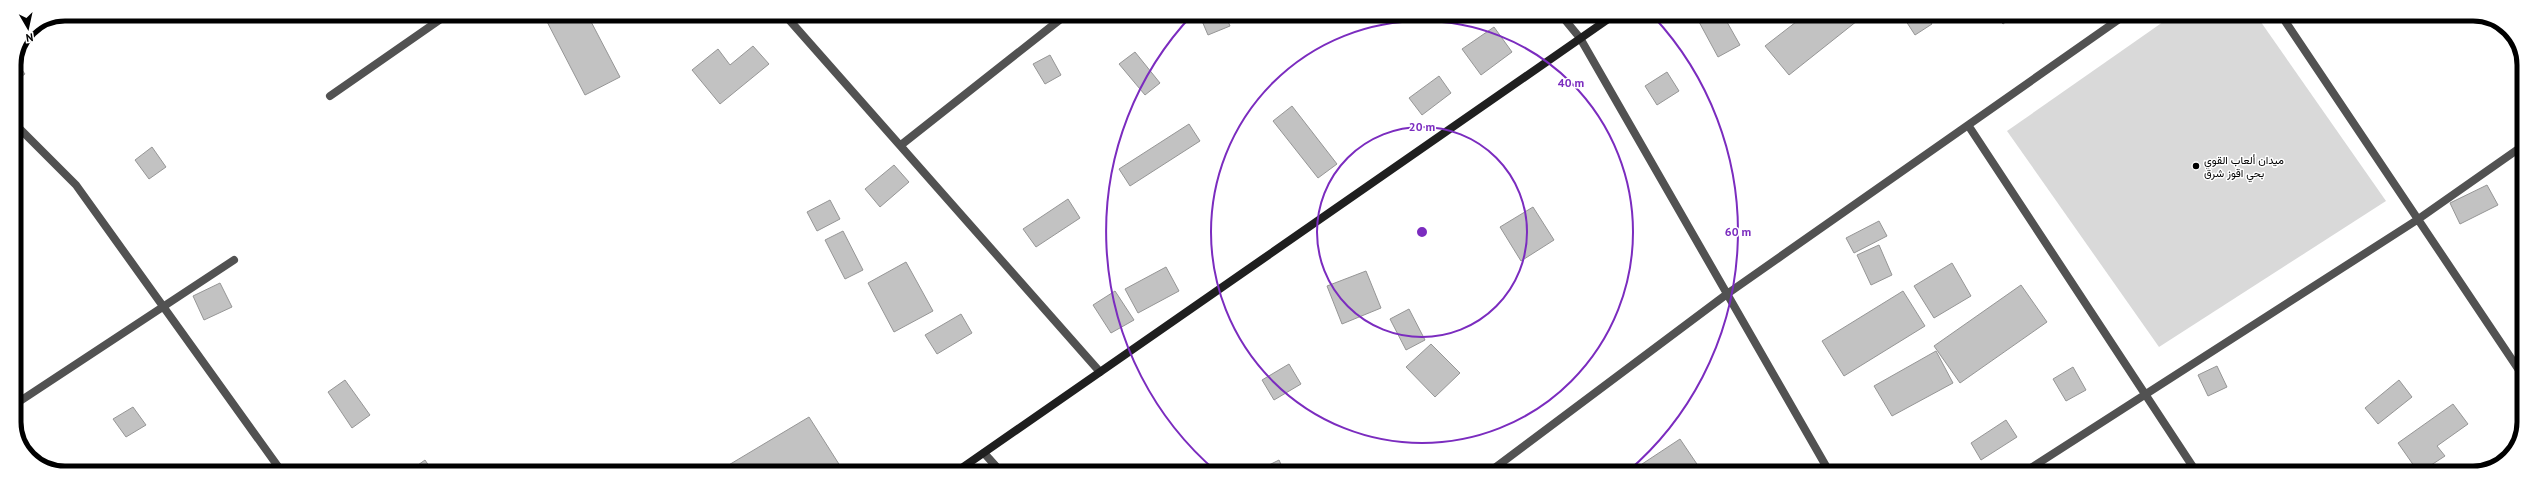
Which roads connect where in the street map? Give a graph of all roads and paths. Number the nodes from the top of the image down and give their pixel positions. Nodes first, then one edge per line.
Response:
1 (438, 21) edge
2 (790, 21) edge
3 (1058, 21) edge
4 (1566, 21) edge
5 (1605, 21) edge
6 (2116, 21) edge
7 (2285, 21) edge
8 (1580, 38) junction
9 (330, 96) dead end
10 (1968, 125) junction
11 (21, 131) edge
12 (901, 145) junction
13 (2517, 149) edge
14 (2417, 220) junction
15 (234, 260) dead end
16 (1727, 294) junction
17 (163, 305) junction
18 (2517, 367) edge
19 (1100, 372) junction
20 (2145, 394) junction
21 (21, 400) edge
22 (984, 453) junction
23 (278, 466) edge
24 (965, 466) edge
25 (996, 466) edge
26 (1497, 466) edge
27 (1826, 466) edge
28 (2034, 466) edge
29 (2192, 466) edge

1 - 9 street
2 - 12 street
3 - 12 street
4 - 8 street
5 - 8 street
6 - 10 street
7 - 14 street
8 - 16 street
8 - 19 street
10 - 16 street
10 - 20 street
11 - 17 street
12 - 19 street
13 - 14 street
14 - 18 street
14 - 20 street
15 - 17 street
16 - 26 street
16 - 27 street
17 - 21 street
17 - 23 street
19 - 22 street
20 - 28 street
20 - 29 street
22 - 24 street
22 - 25 street

